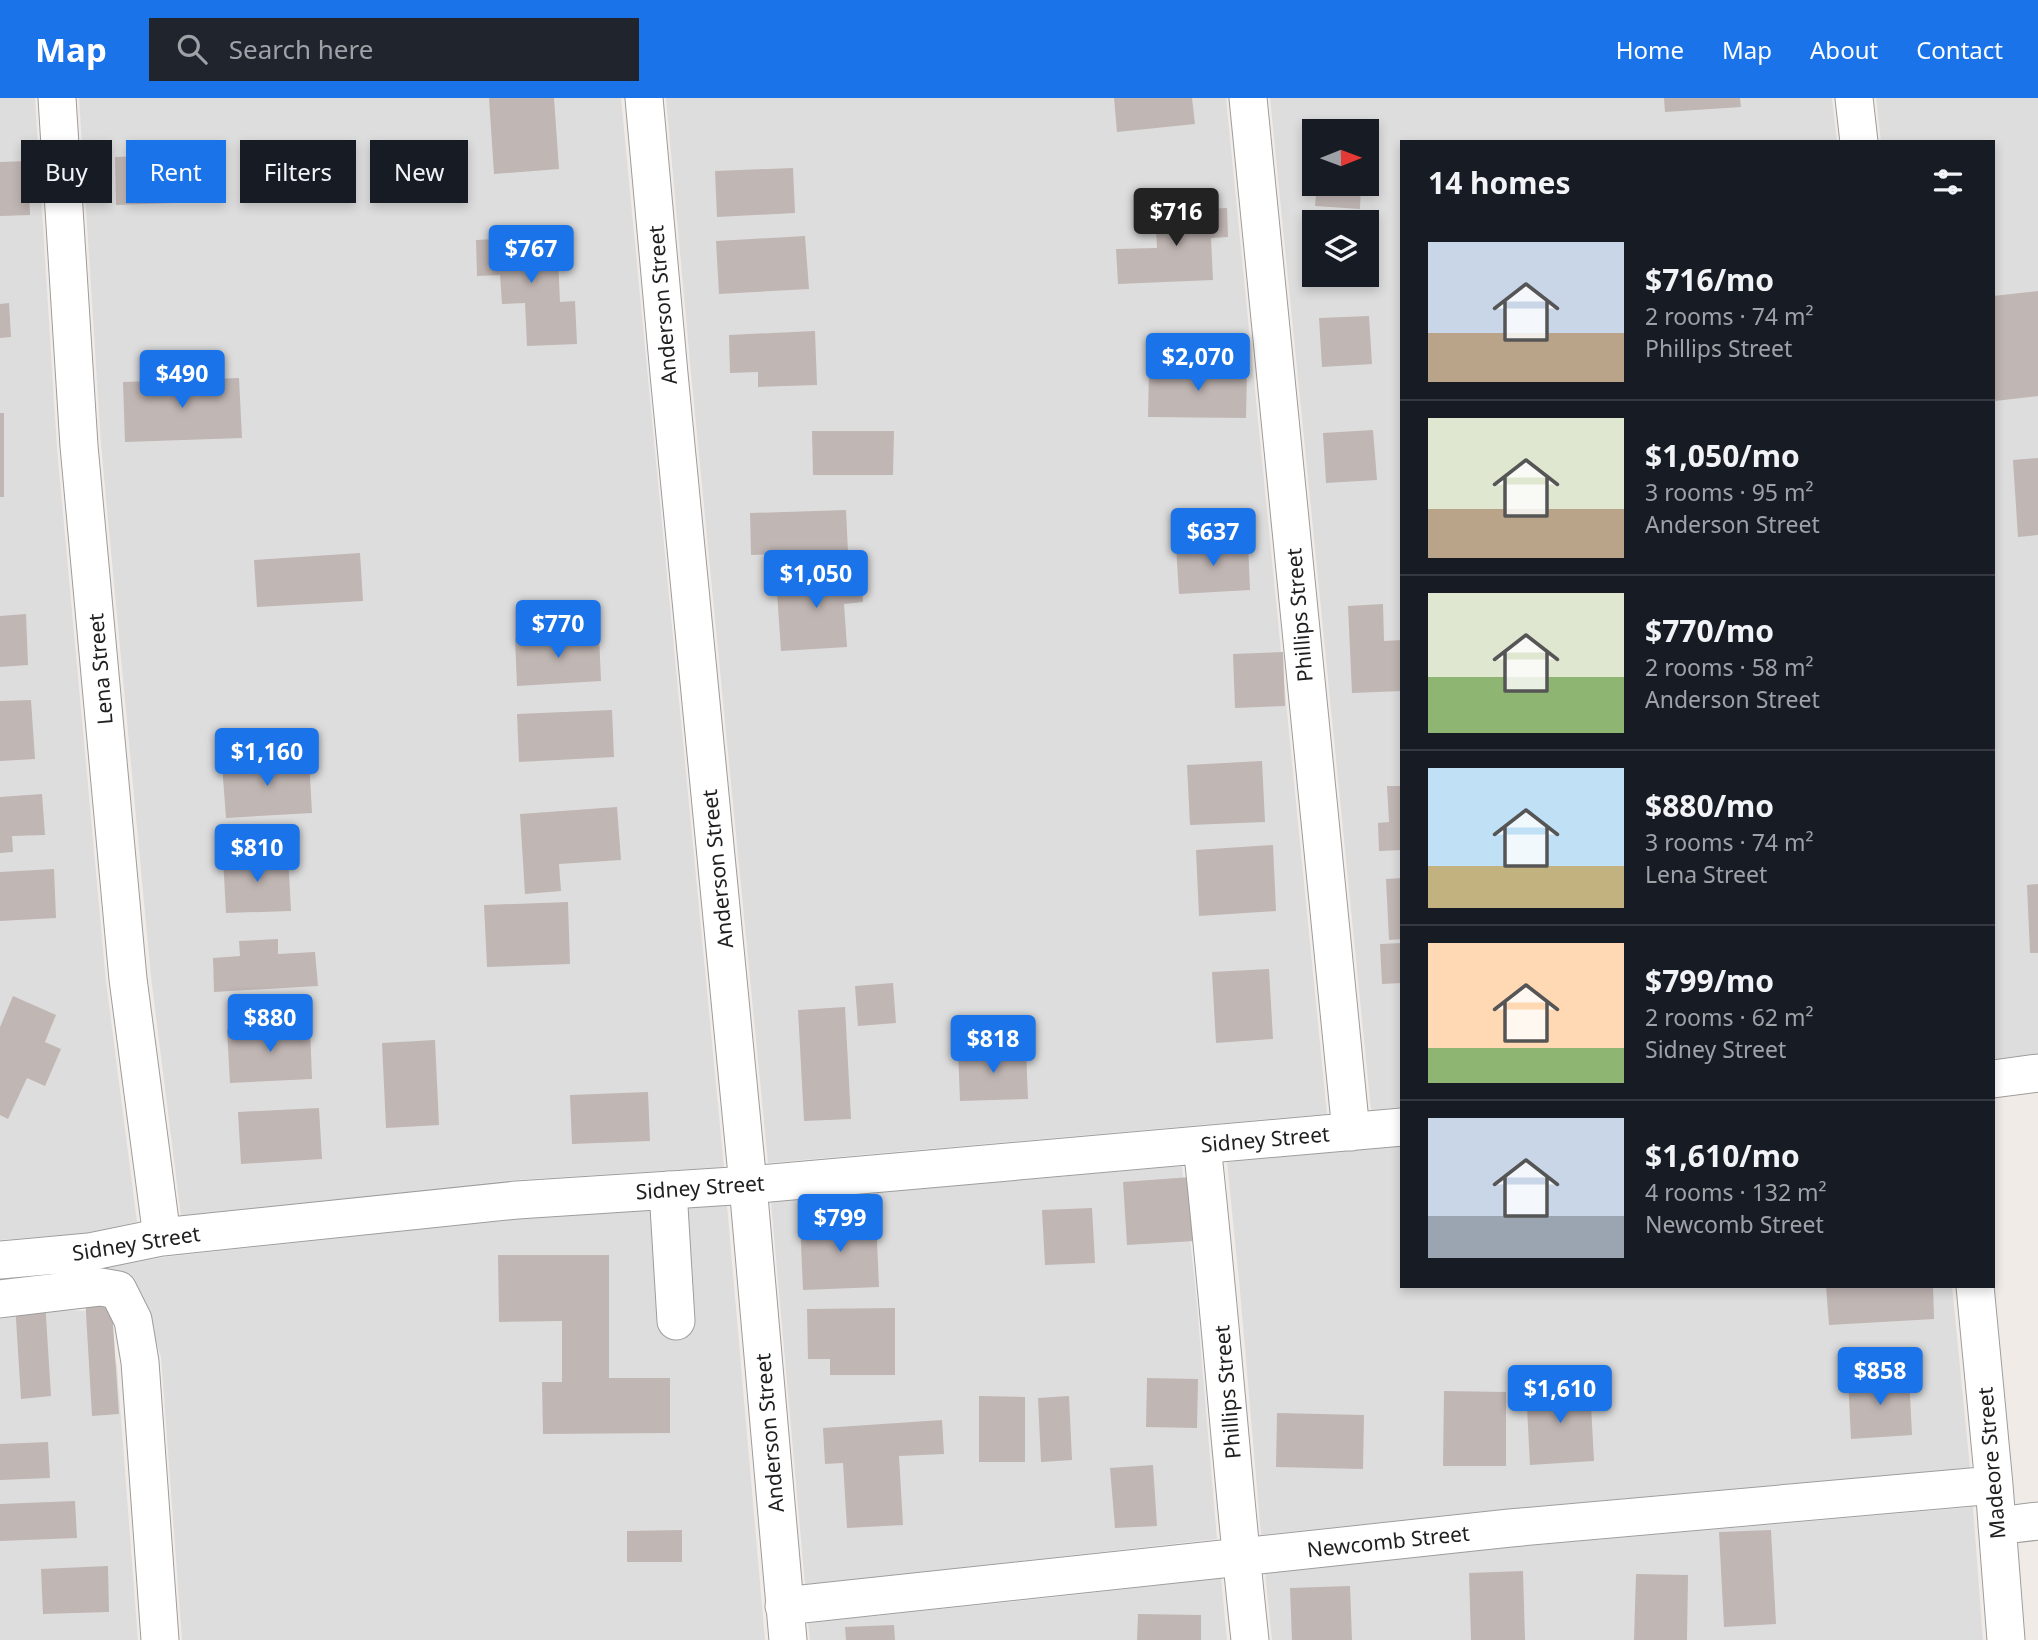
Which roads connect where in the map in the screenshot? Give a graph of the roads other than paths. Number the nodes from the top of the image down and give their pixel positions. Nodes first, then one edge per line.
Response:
1 (57, 98) edge
2 (644, 98) edge
3 (1248, 98) edge
4 (1854, 98) edge
5 (1859, 140) edge
6 (2038, 1073) edge
7 (1995, 1079) edge
8 (1400, 1127) edge
9 (1351, 1132) junction
10 (1202, 1145) junction
11 (748, 1185) junction
12 (668, 1190) junction
13 (162, 1237) junction
14 (0, 1260) edge
15 (1975, 1288) edge
16 (0, 1299) edge
17 (676, 1321) dead end
18 (1994, 1485) junction
19 (2038, 1521) edge
20 (1997, 1526) junction
21 (1241, 1556) junction
22 (786, 1623) edge
23 (160, 1640) edge
24 (1250, 1640) edge
25 (2006, 1640) edge

1 - 13 street, Lena Street
2 - 11 street, Anderson Street
3 - 9 street, Phillips Street
4 - 5 street
6 - 7 street
8 - 9 street, Sidney Street
9 - 10 street, Sidney Street
10 - 11 street, Sidney Street
10 - 21 street, Phillips Street
11 - 12 street, Sidney Street
11 - 22 street, Anderson Street
12 - 13 street, Sidney Street
12 - 17 street
13 - 14 street, Sidney Street
15 - 18 street, Madeore Street
16 - 23 street
18 - 20 street, Madeore Street
18 - 21 street, Newcomb Street
19 - 20 street
20 - 25 street, Madeore Street
21 - 22 street, Newcomb Street
21 - 24 street, Phillips Street

